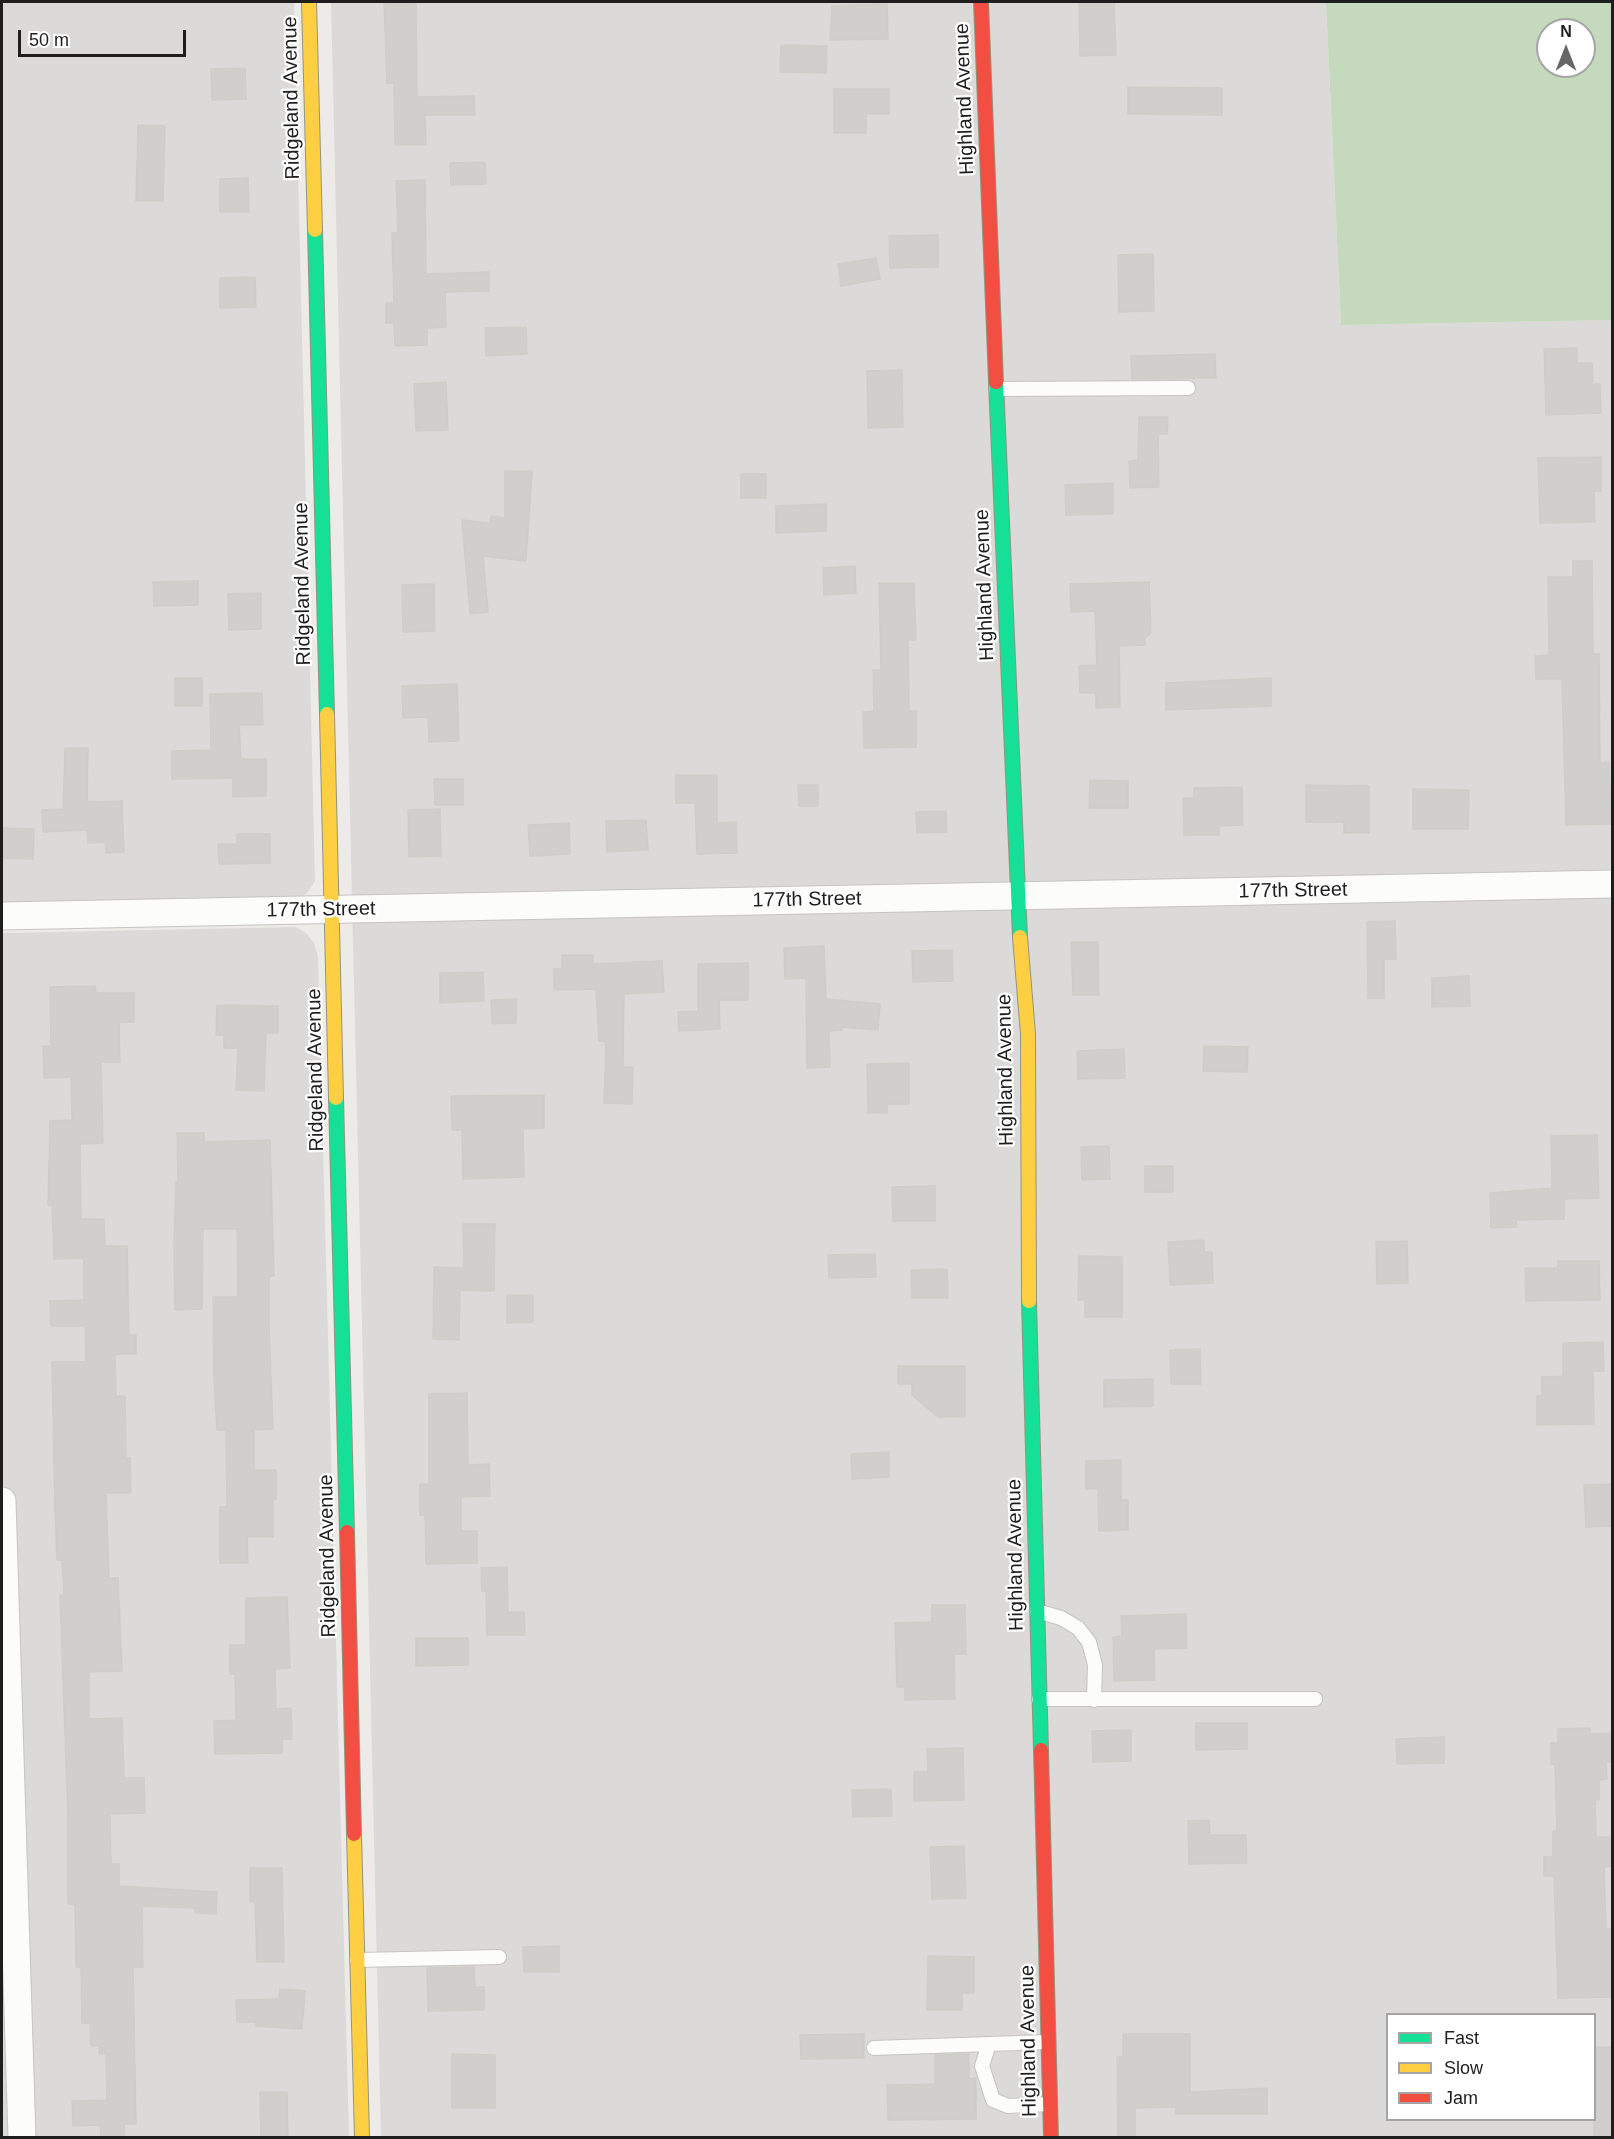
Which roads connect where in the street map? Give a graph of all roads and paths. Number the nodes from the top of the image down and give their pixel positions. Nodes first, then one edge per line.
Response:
1 (309, 2) edge
2 (981, 2) edge
3 (1188, 388) dead end
4 (996, 389) junction
5 (1612, 885) edge
6 (1017, 896) junction
7 (331, 910) junction
8 (2, 916) edge
9 (2, 1501) edge
10 (1037, 1611) junction
11 (1039, 1699) junction
12 (1315, 1699) dead end
13 (1094, 1700) junction
14 (499, 1957) dead end
15 (357, 1960) junction
16 (1048, 2042) junction
17 (989, 2044) junction
18 (874, 2048) dead end
19 (1050, 2104) junction
20 (22, 2138) edge
21 (362, 2138) edge
22 (1051, 2138) edge

1 - 7 street, Ridgeland Avenue
2 - 4 street, Highland Avenue
3 - 4 lane
4 - 6 street, Highland Avenue
5 - 6 street, 177th Street
6 - 7 street, 177th Street
6 - 10 street, Highland Avenue
7 - 8 street, 177th Street
7 - 15 street, Ridgeland Avenue
9 - 20 street
10 - 11 street, Highland Avenue
10 - 13 lane
11 - 13 lane
11 - 16 street, Highland Avenue
12 - 13 lane
14 - 15 lane
15 - 21 street, Ridgeland Avenue
16 - 17 lane
16 - 19 street, Highland Avenue
17 - 18 lane
17 - 19 lane
19 - 22 street, Highland Avenue

